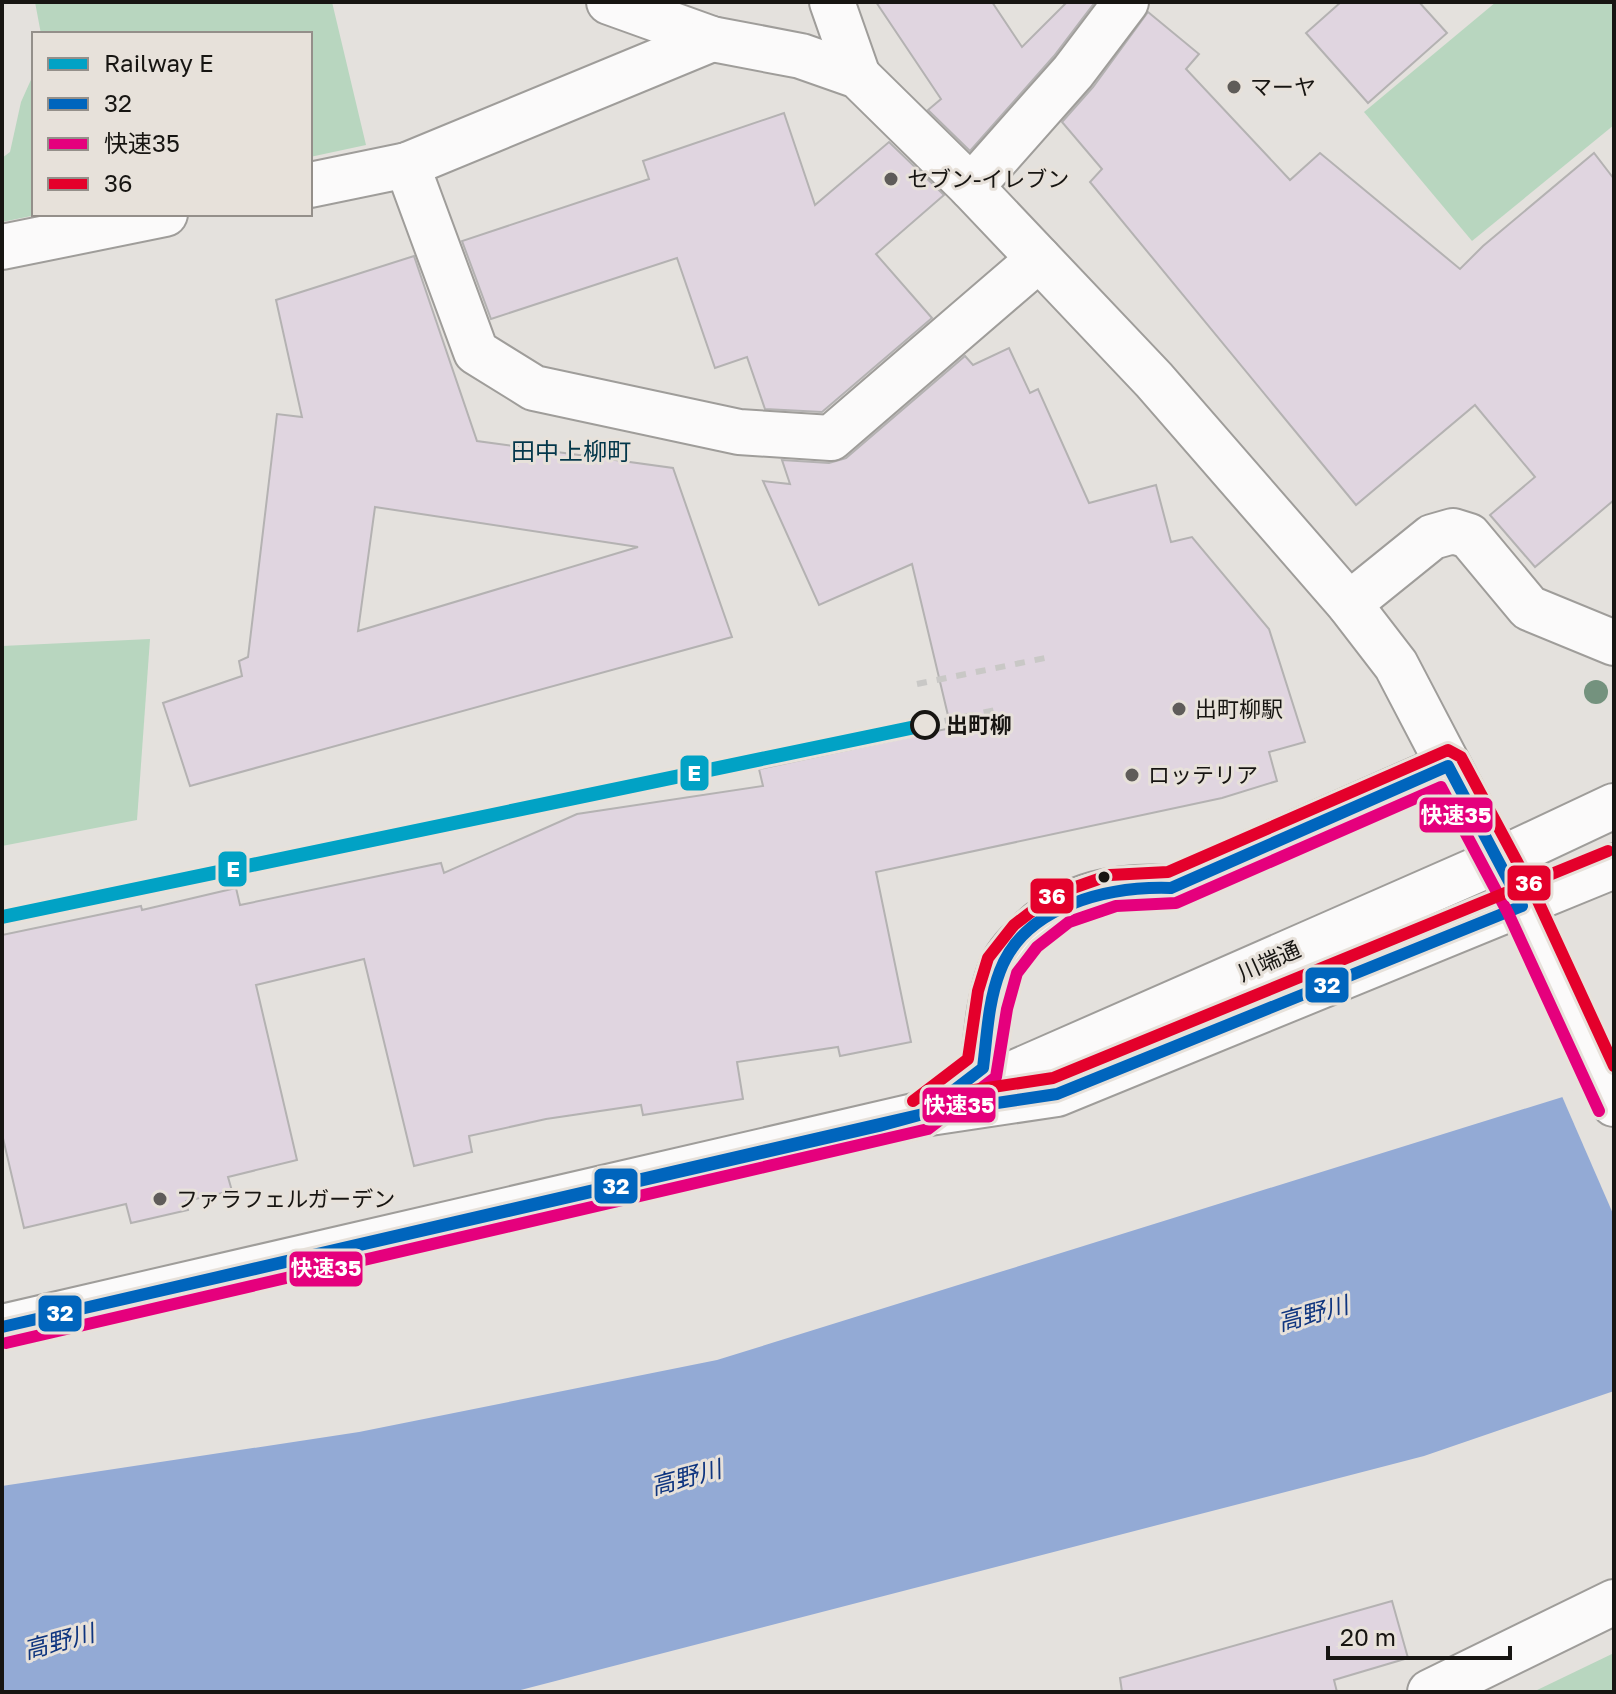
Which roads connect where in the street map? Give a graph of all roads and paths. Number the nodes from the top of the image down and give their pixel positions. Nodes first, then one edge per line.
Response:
1 (609, 2) edge
2 (832, 2) edge
3 (1126, 2) edge
4 (712, 39) junction
5 (858, 76) junction
6 (407, 165) junction
7 (312, 185) edge
8 (971, 187) junction
9 (155, 216) edge
10 (2, 247) edge
11 (1039, 259) junction
12 (1349, 604) junction
13 (1614, 643) edge
14 (1448, 766) junction
15 (1614, 806) edge
16 (1497, 861) junction
17 (1614, 866) edge
18 (1522, 906) junction
19 (1614, 1104) edge
20 (923, 1114) junction
21 (2, 1327) edge
22 (1614, 1602) edge
23 (1459, 1677) edge

1 - 4 street
2 - 5 street
3 - 8 street
4 - 5 street
4 - 6 street
5 - 8 street
6 - 7 street
6 - 11 street
8 - 11 street
9 - 10 street
11 - 12 street
12 - 13 street
12 - 14 street
14 - 16 street
14 - 20 street
15 - 16 street, 川端通
16 - 18 street
16 - 20 street, 川端通
17 - 18 street, 川端通
18 - 19 street
18 - 20 street, 川端通
20 - 21 street, 川端通
22 - 23 street

